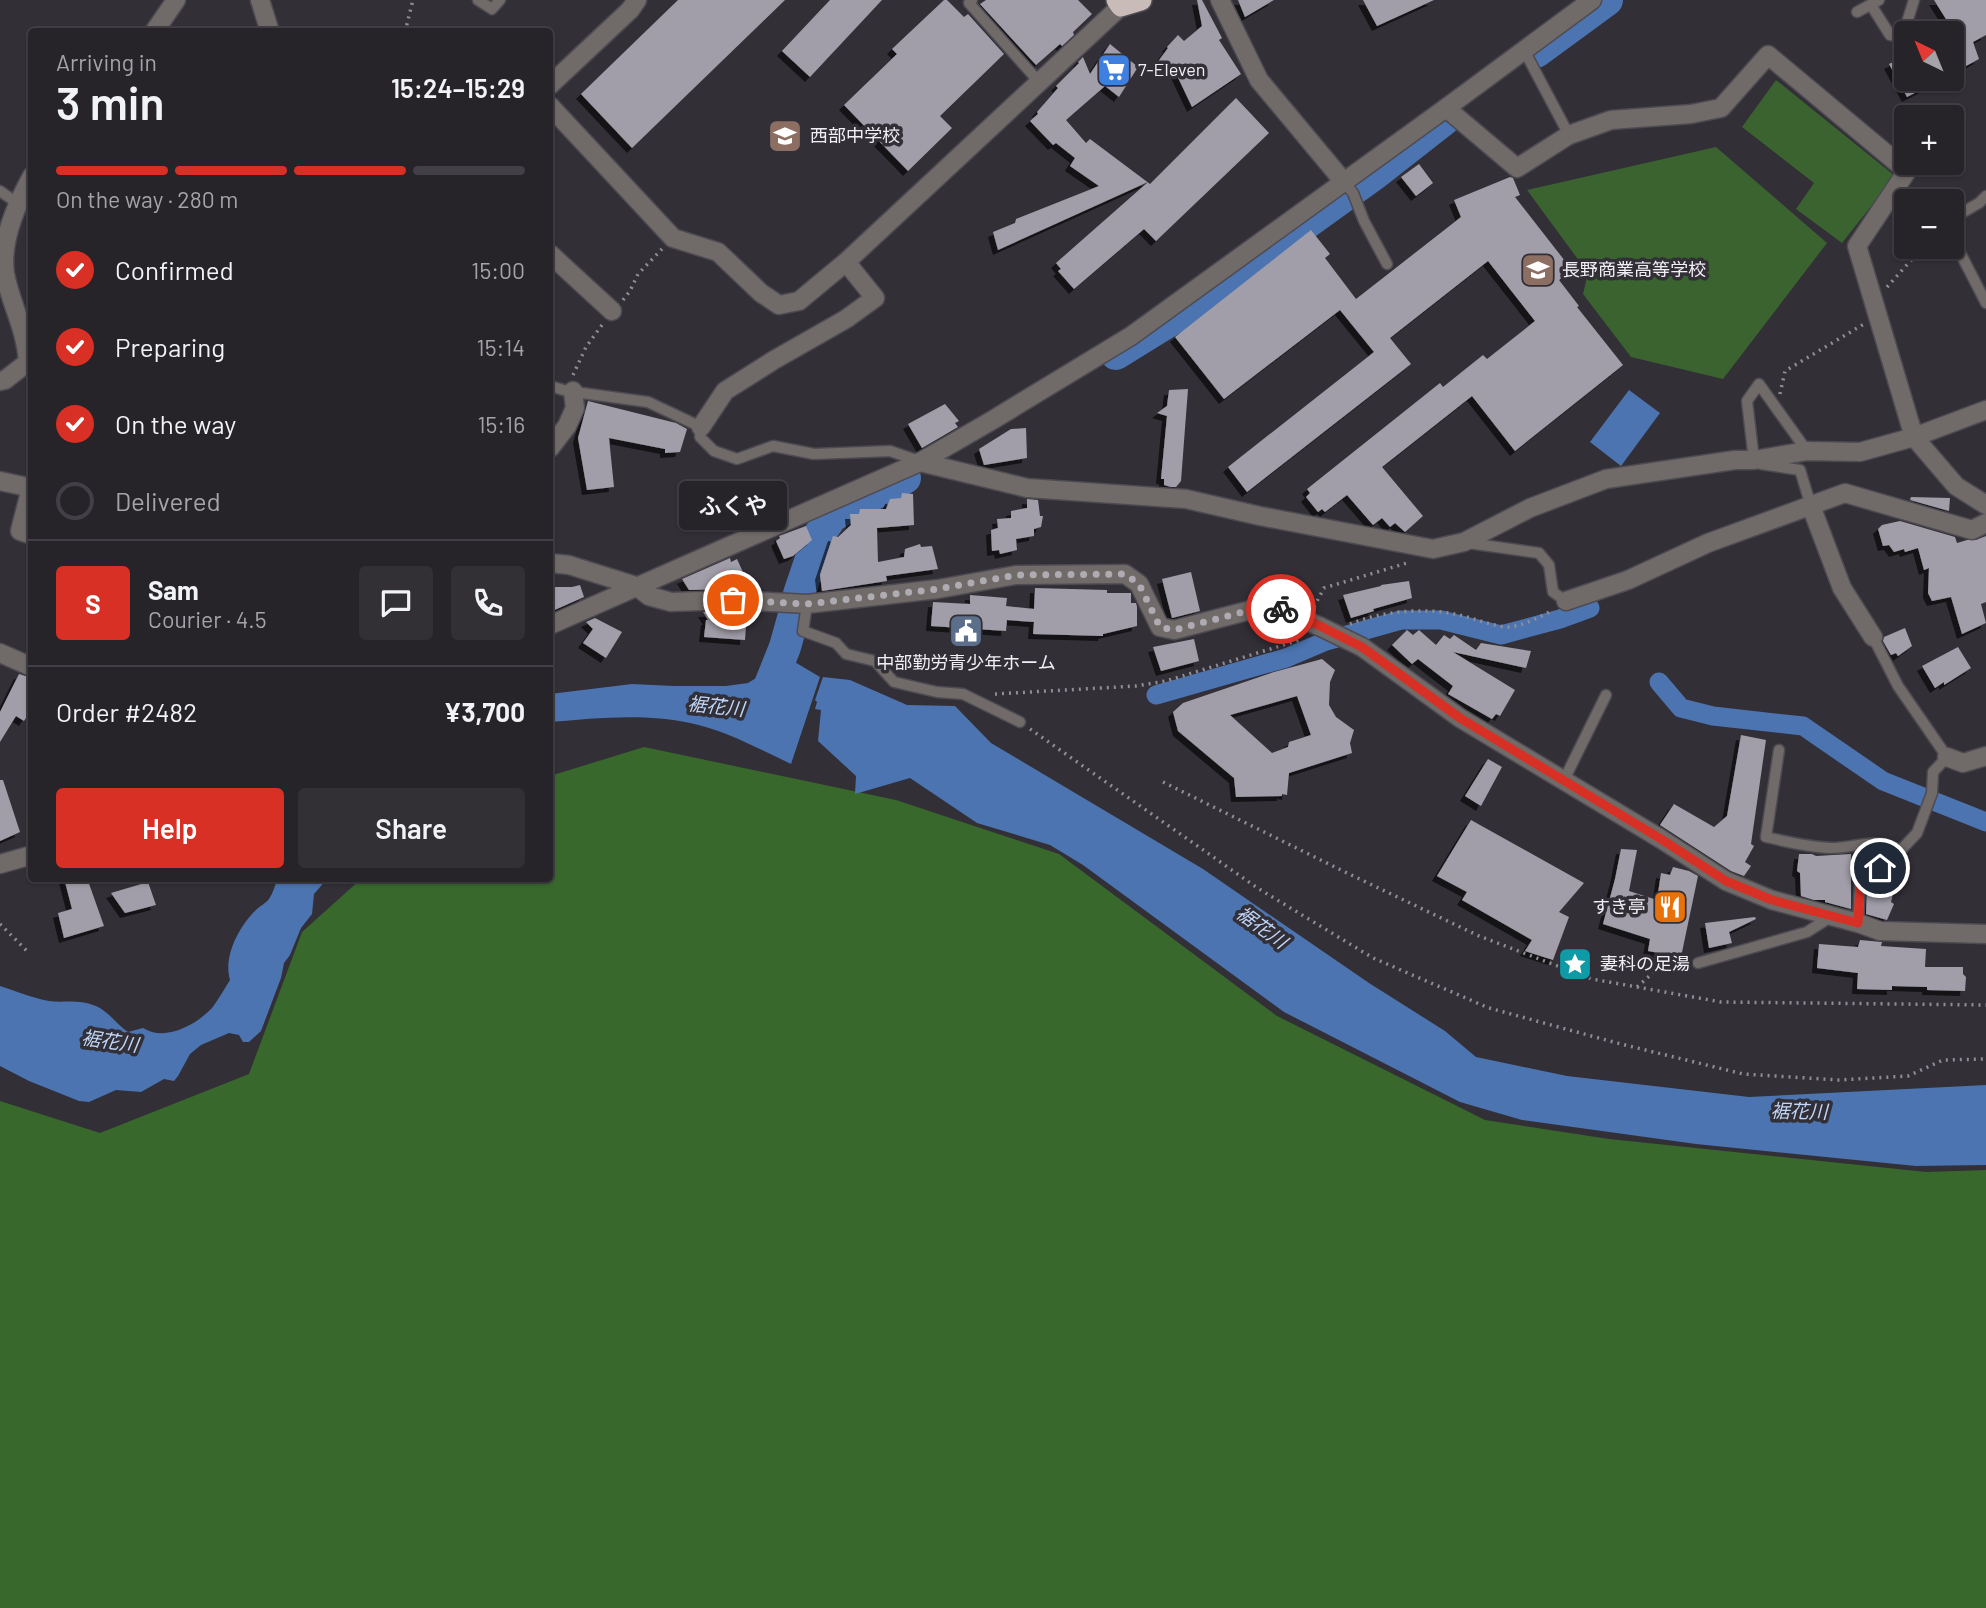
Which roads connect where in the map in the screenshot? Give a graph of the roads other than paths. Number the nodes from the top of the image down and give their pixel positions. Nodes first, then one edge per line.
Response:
1 (176, 0) edge
2 (260, 0) edge
3 (478, 0) edge
4 (500, 0) edge
5 (637, 0) edge
6 (972, 0) edge
7 (1220, 0) edge
8 (1591, 0) edge
9 (1914, 0) edge
10 (1126, 2) edge
11 (1875, 2) edge
12 (1857, 12) dead end
13 (157, 28) edge
14 (269, 28) edge
15 (1524, 50) junction
16 (553, 82) edge
17 (1040, 83) junction
18 (1446, 108) junction
19 (553, 109) edge
20 (1569, 135) junction
21 (1349, 187) junction
22 (0, 191) edge
23 (1986, 196) edge
24 (24, 205) edge
25 (1964, 212) edge
26 (553, 257) edge
27 (1963, 259) edge
28 (3, 261) edge
29 (846, 262) junction
30 (1387, 264) dead end
31 (1986, 303) edge
32 (612, 311) dead end
33 (0, 381) edge
34 (553, 387) edge
35 (573, 391) junction
36 (1986, 410) edge
37 (701, 427) junction
38 (1914, 437) junction
39 (553, 444) edge
40 (1807, 451) junction
41 (1735, 460) junction
42 (1754, 460) junction
43 (920, 462) junction
44 (0, 481) edge
45 (28, 487) edge
46 (28, 500) edge
47 (1986, 505) edge
48 (1811, 506) junction
49 (1986, 523) edge
50 (28, 534) edge
51 (1464, 542) junction
52 (553, 563) edge
53 (636, 586) junction
54 (1566, 601) joint
55 (807, 604) junction
56 (553, 624) edge
57 (1873, 636) joint
58 (0, 653) edge
59 (28, 665) edge
60 (1606, 695) dead end
61 (1020, 723) road end
62 (1779, 750) dead end
63 (1986, 756) edge
64 (1947, 757) junction
65 (1564, 780) junction
66 (1900, 851) junction
67 (28, 856) edge
68 (0, 864) edge
69 (1832, 916) junction
70 (1858, 923) junction
71 (1986, 934) edge
72 (1698, 963) road end

1 - 13 street
2 - 14 street
3 - 4 lane
5 - 16 street
6 - 17 lane
7 - 21 street
8 - 15 street
9 - 11 lane
10 - 17 street
11 - 12 lane
15 - 18 street
15 - 20 lane
17 - 29 street
18 - 20 street
18 - 21 street
19 - 29 street
20 - 38 street
21 - 30 lane
21 - 43 street
22 - 24 lane
23 - 25 lane
24 - 28 street
26 - 32 street
27 - 31 lane
28 - 33 street
29 - 37 street
34 - 35 lane
35 - 37 lane
35 - 39 street
36 - 38 street
37 - 43 lane
38 - 40 street
38 - 47 street
40 - 42 street
40 - 42 lane
41 - 42 street
41 - 48 lane
41 - 51 street
43 - 51 street
43 - 53 street
44 - 45 street
46 - 50 street
48 - 49 street
48 - 54 street
48 - 57 street
51 - 54 lane
52 - 53 street
53 - 55 street
53 - 56 street
55 - 61 lane
55 - 65 street, bridge
57 - 64 lane
58 - 59 street
60 - 65 lane
62 - 66 lane
63 - 64 street
64 - 66 lane
65 - 69 street
66 - 70 lane
67 - 68 street
69 - 70 street
69 - 72 lane
70 - 71 street

